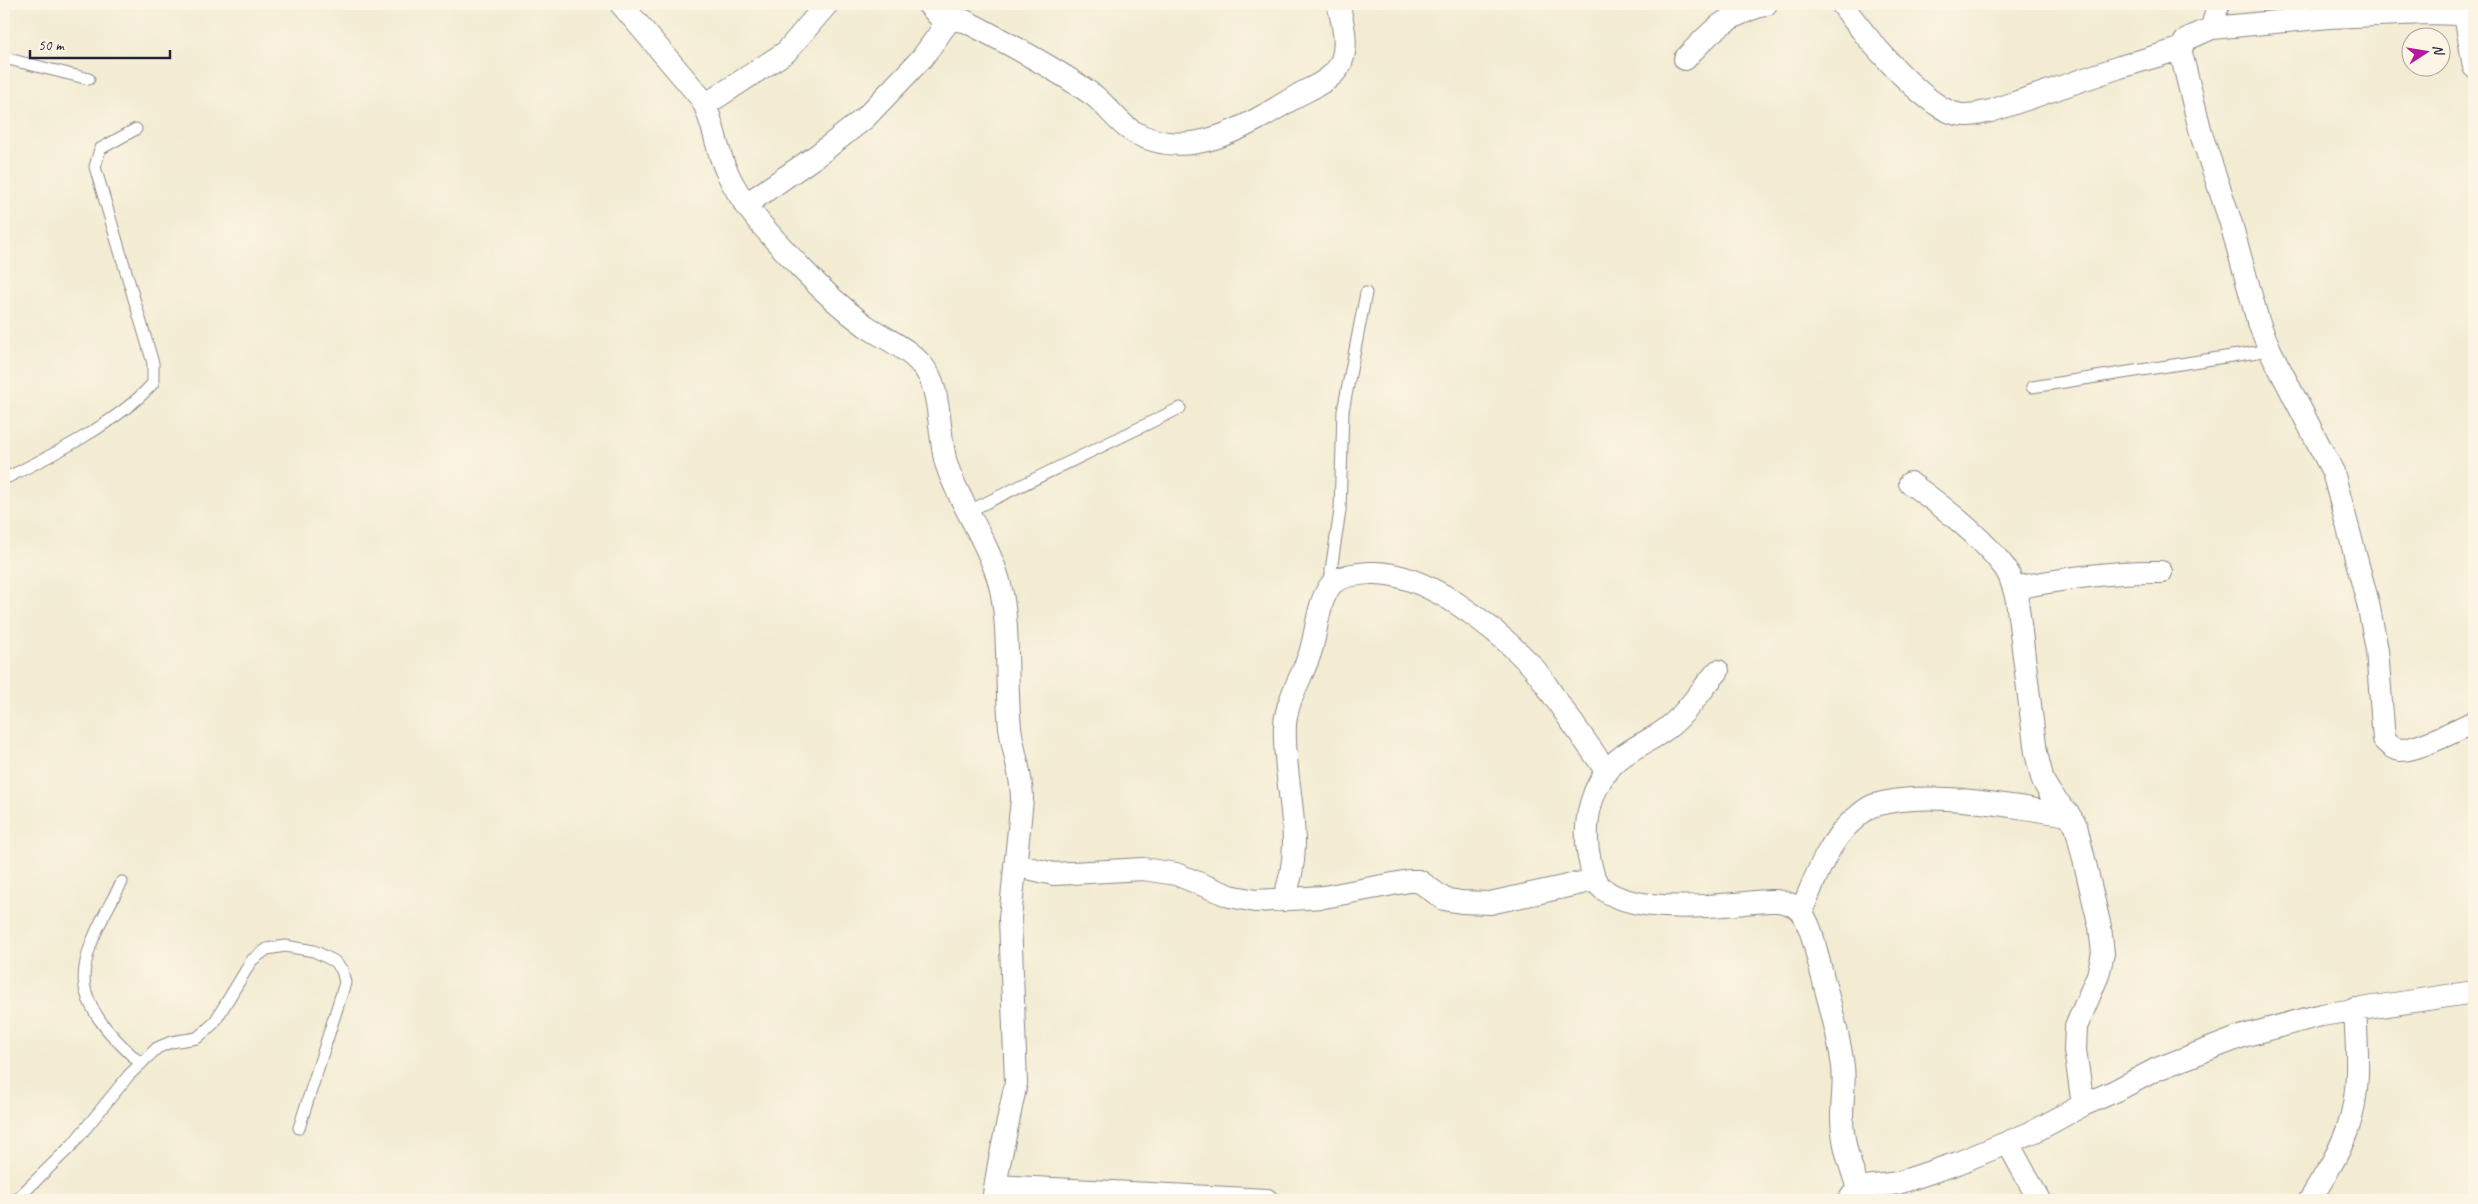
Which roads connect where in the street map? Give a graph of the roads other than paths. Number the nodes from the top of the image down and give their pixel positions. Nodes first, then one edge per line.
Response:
1 (621, 4) edge
2 (827, 4) edge
3 (928, 4) edge
4 (1338, 4) edge
5 (1766, 4) edge
6 (1842, 4) edge
7 (2218, 4) edge
8 (2426, 8) edge
9 (946, 23) junction
10 (2212, 28) junction
11 (2180, 50) junction
12 (4, 58) edge
13 (1684, 59) dead end
14 (2474, 67) edge
15 (89, 79) dead end
16 (705, 105) junction
17 (136, 129) dead end
18 (744, 204) junction
19 (1366, 293) dead end
20 (2270, 350) junction
21 (2032, 387) dead end
22 (1180, 408) dead end
23 (4, 479) edge
24 (1910, 483) dead end
25 (969, 511) junction
26 (2161, 572) dead end
27 (1331, 584) junction
28 (2014, 588) junction
29 (1718, 671) dead end
30 (2474, 722) edge
31 (1607, 772) junction
32 (2070, 814) junction
33 (1015, 865) junction
34 (1595, 880) junction
35 (122, 882) dead end
36 (1283, 900) junction
37 (1801, 912) junction
38 (2474, 992) edge
39 (2356, 1010) junction
40 (140, 1064) junction
41 (2083, 1105) junction
42 (299, 1128) dead end
43 (2008, 1143) junction
44 (995, 1193) edge
45 (1853, 1194) edge
46 (16, 1200) edge
47 (1267, 1200) edge
48 (2039, 1200) edge
49 (2310, 1200) edge

1 - 16 street
2 - 16 street
3 - 9 street
4 - 9 street
5 - 13 street
6 - 11 street
7 - 10 street
8 - 10 street
8 - 14 street
9 - 18 street
10 - 11 street
11 - 20 street
12 - 15 lane
16 - 18 street
17 - 23 lane
18 - 25 street
19 - 27 lane
20 - 21 lane
20 - 30 street
22 - 25 lane
24 - 28 street
25 - 33 street
26 - 28 street
27 - 31 street
27 - 36 street
28 - 32 street
29 - 31 street
31 - 34 street
32 - 37 street
32 - 41 street
33 - 36 street
33 - 44 street
34 - 36 street
34 - 37 street
35 - 40 lane
37 - 45 street
38 - 39 street
39 - 41 street
39 - 49 street
40 - 42 lane
40 - 46 lane
41 - 43 street
43 - 45 street
43 - 48 street
44 - 47 street

